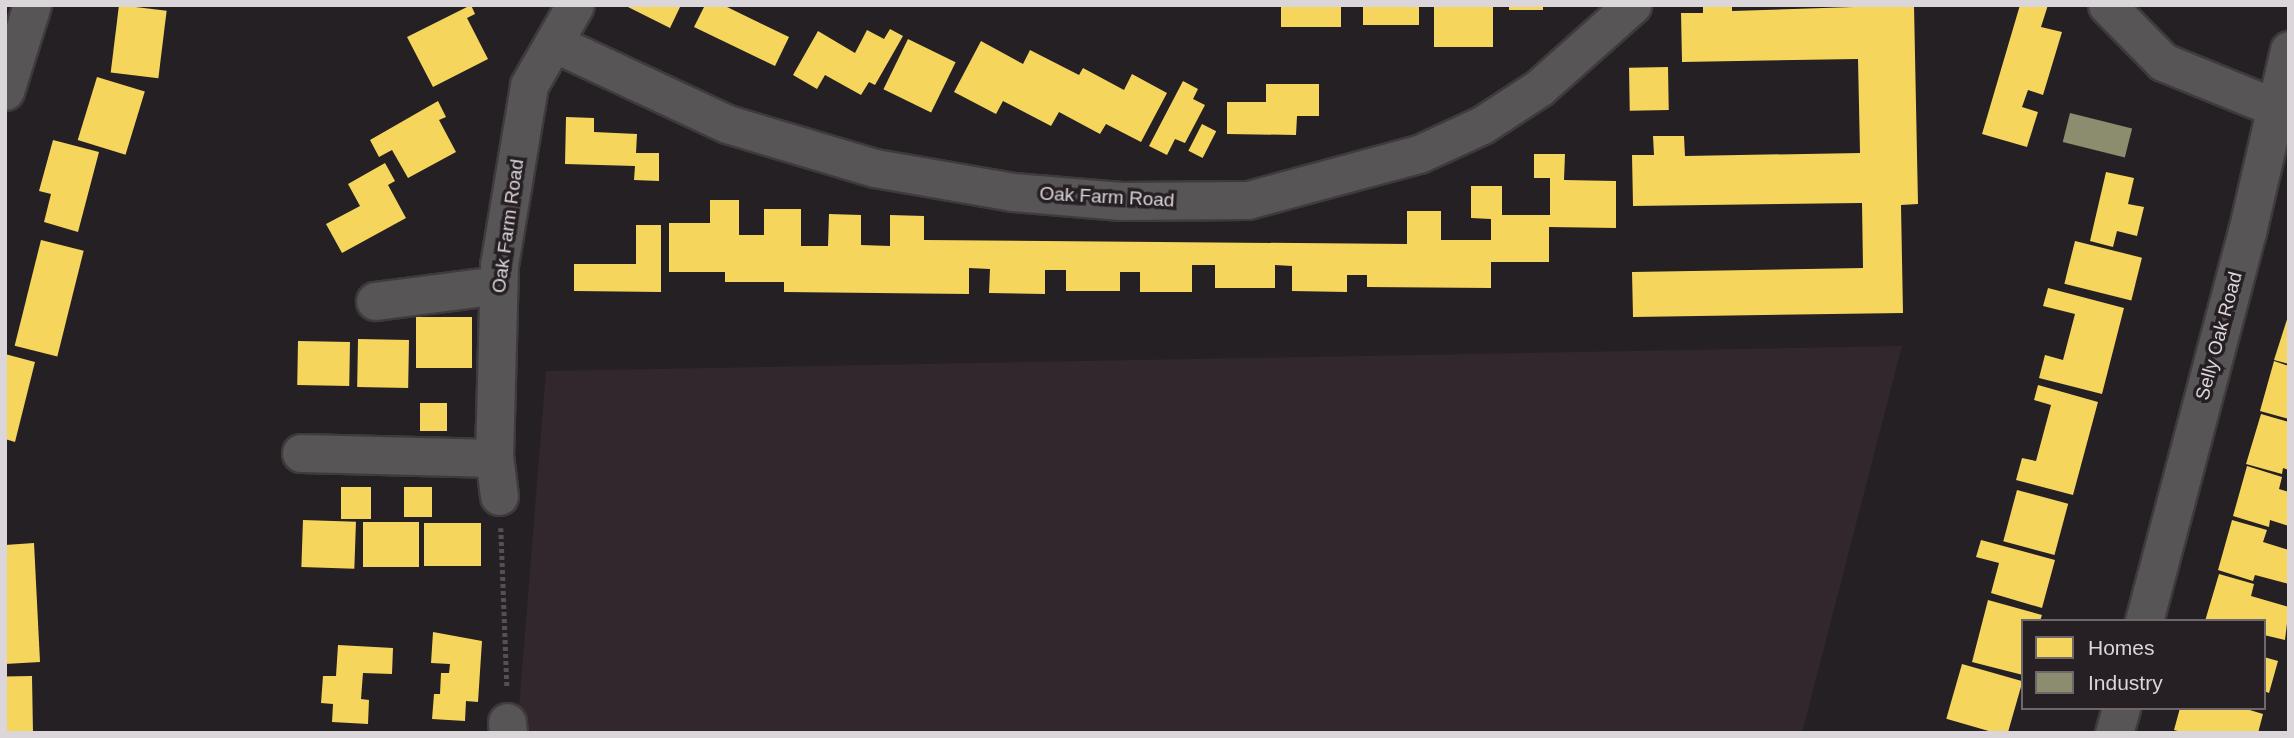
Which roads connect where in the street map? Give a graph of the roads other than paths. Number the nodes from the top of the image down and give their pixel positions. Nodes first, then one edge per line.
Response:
1 (32, 5) edge
2 (575, 5) edge
3 (1632, 5) edge
4 (2107, 5) edge
5 (554, 43) junction
6 (2289, 50) edge
7 (5, 91) edge
8 (2274, 107) junction
9 (498, 285) junction
10 (374, 300) dead end
11 (301, 453) dead end
12 (494, 458) junction
13 (499, 496) road end
14 (2145, 619) edge
15 (2120, 710) edge
16 (2114, 733) edge

1 - 7 street
2 - 5 street, Oak Farm Road
3 - 5 street, Oak Farm Road
4 - 8 street
5 - 9 street, Oak Farm Road
6 - 8 street, Selly Oak Road
8 - 14 street, Selly Oak Road
9 - 10 street
9 - 12 street, Oak Farm Road
11 - 12 street
12 - 13 street, Oak Farm Road
15 - 16 street

